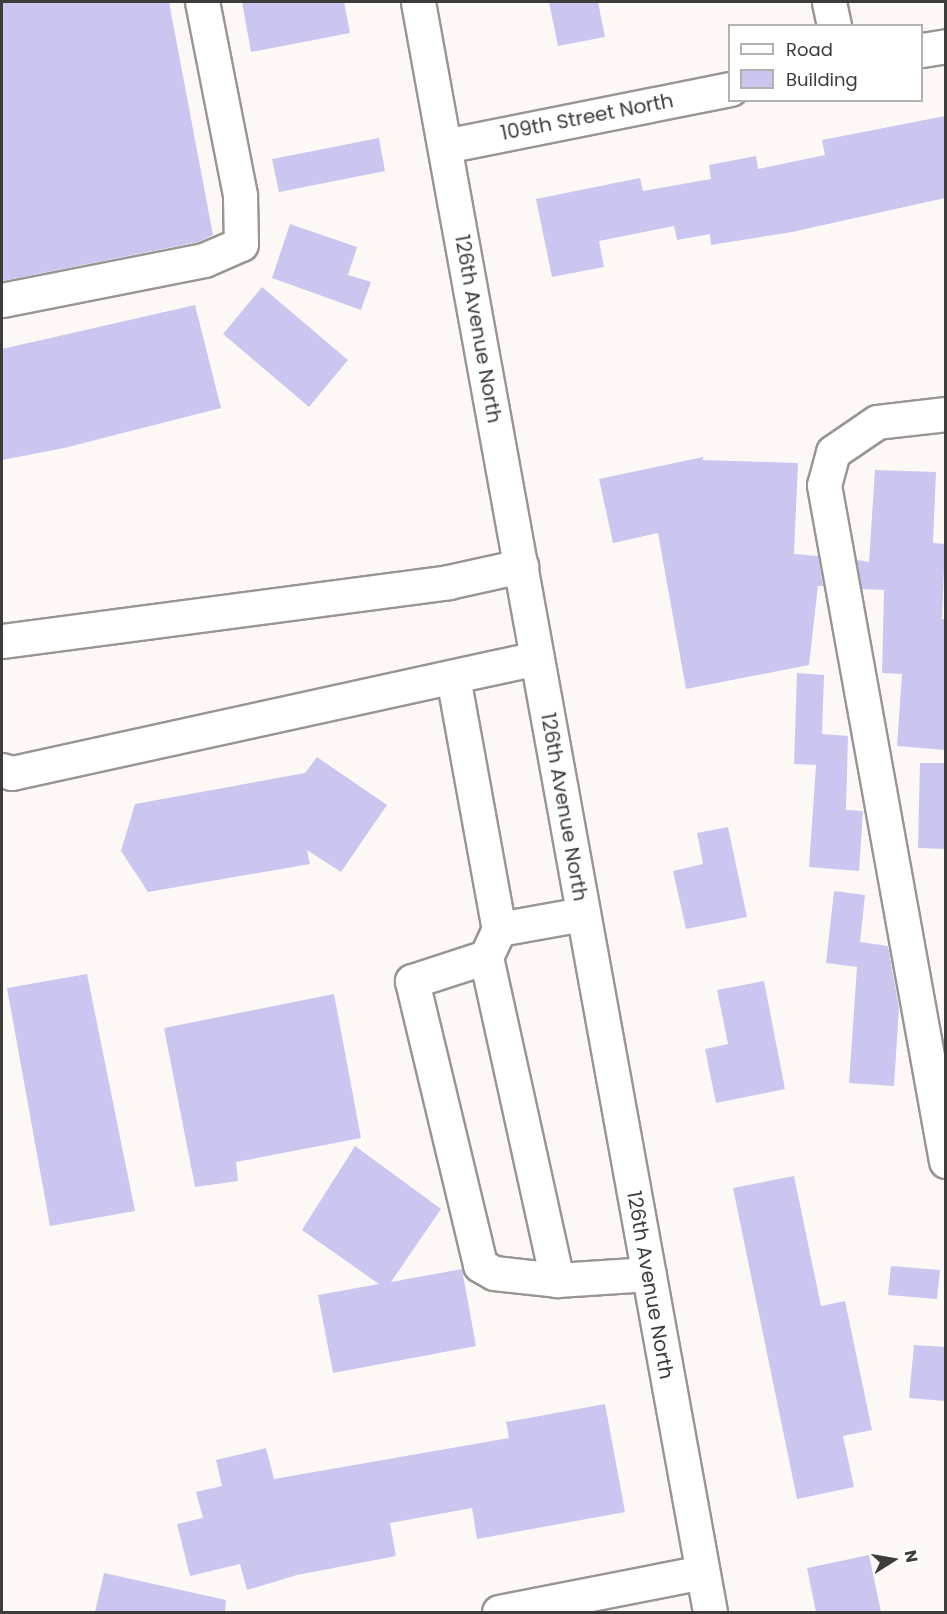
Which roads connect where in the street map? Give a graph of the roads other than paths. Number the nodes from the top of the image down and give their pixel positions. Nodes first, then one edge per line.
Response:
1 (202, 2) edge
2 (418, 2) edge
3 (830, 2) edge
4 (834, 24) edge
5 (945, 46) edge
6 (923, 50) edge
7 (728, 89) edge
8 (445, 146) junction
9 (2, 300) edge
10 (945, 414) edge
11 (520, 566) junction
12 (2, 641) edge
13 (537, 658) junction
14 (453, 677) junction
15 (2, 770) edge
16 (583, 914) junction
17 (492, 943) junction
18 (945, 1161) edge
19 (648, 1274) junction
20 (557, 1280) junction
21 (702, 1572) junction
22 (499, 1612) edge
23 (710, 1612) edge

1 - 9 street
2 - 8 street, 126th Avenue North
3 - 4 street
5 - 6 street
7 - 8 street, 109th Street North
8 - 11 street, 126th Avenue North
10 - 18 street
11 - 12 street
11 - 13 street, 126th Avenue North
13 - 14 street
13 - 16 street, 126th Avenue North
14 - 15 street
14 - 17 street
16 - 17 street
16 - 19 street, 126th Avenue North
17 - 20 street
17 - 20 street
19 - 20 street
19 - 21 street, 126th Avenue North
21 - 22 street
21 - 23 street, 126th Avenue North

